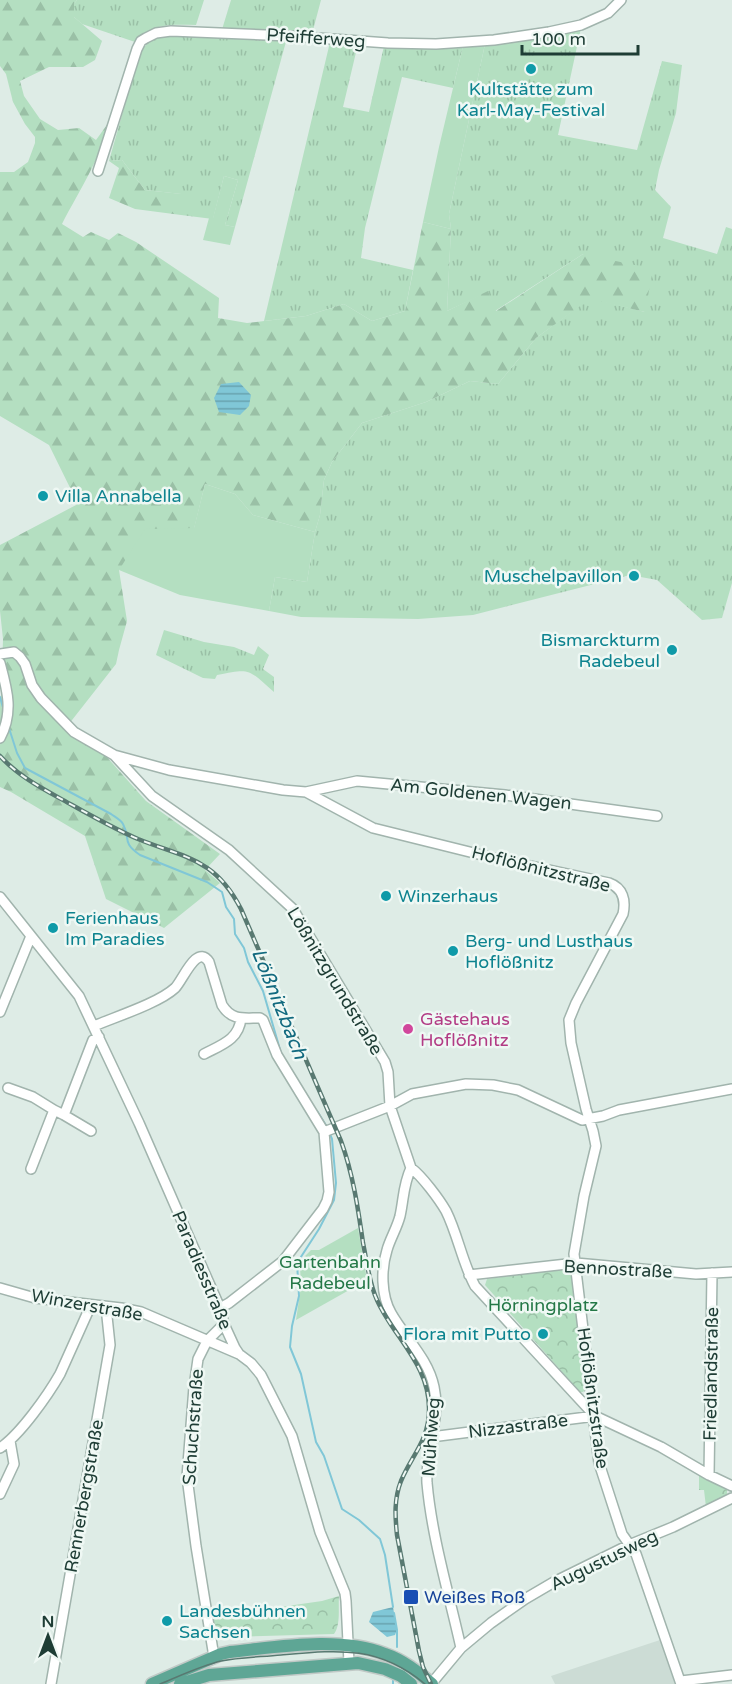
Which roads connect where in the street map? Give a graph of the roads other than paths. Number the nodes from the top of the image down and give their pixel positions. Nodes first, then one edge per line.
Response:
1 (621, 0) edge
2 (98, 171) dead end
3 (0, 654) edge
4 (0, 663) edge
5 (2, 734) edge
6 (114, 755) junction
7 (306, 792) junction
8 (657, 816) dead end
9 (0, 897) edge
10 (31, 936) junction
11 (0, 1012) edge
12 (241, 1018) junction
13 (94, 1026) junction
14 (99, 1037) junction
15 (204, 1054) dead end
16 (8, 1088) dead end
17 (732, 1089) edge
18 (390, 1106) junction
19 (54, 1110) junction
20 (64, 1115) junction
21 (589, 1119) junction
22 (91, 1131) dead end
23 (327, 1131) junction
24 (411, 1168) junction
25 (31, 1169) dead end
26 (576, 1263) junction
27 (732, 1272) edge
28 (712, 1273) junction
29 (469, 1275) junction
30 (0, 1288) edge
31 (91, 1305) junction
32 (106, 1307) junction
33 (220, 1308) junction
34 (224, 1324) junction
35 (207, 1341) junction
36 (239, 1354) junction
37 (595, 1416) junction
38 (431, 1437) junction
39 (10, 1441) junction
40 (0, 1448) edge
41 (709, 1475) junction
42 (732, 1486) edge
43 (0, 1494) edge
44 (732, 1498) edge
45 (629, 1545) junction
46 (347, 1646) junction
47 (461, 1648) junction
48 (214, 1657) junction
49 (348, 1663) junction
50 (732, 1675) edge
51 (405, 1682) edge
52 (183, 1683) edge
53 (681, 1683) edge
54 (51, 1684) edge
55 (152, 1684) edge
56 (431, 1684) edge

1 - 2 street, Pfeifferweg
3 - 6 street, Lößnitzgrundstraße
4 - 5 street
6 - 7 street, Hoflößnitzstraße
6 - 18 street, Lößnitzgrundstraße
7 - 8 street, Am Goldenen Wagen
7 - 21 street, Hoflößnitzstraße
9 - 10 street, Paradiesstraße
10 - 11 street
10 - 13 street, Paradiesstraße
12 - 13 street
12 - 15 street
12 - 23 street
13 - 14 street, Paradiesstraße
14 - 20 street
14 - 33 street, Paradiesstraße
16 - 19 street
17 - 21 street
18 - 21 street
18 - 23 street
18 - 24 street, Lößnitzgrundstraße
19 - 20 street
19 - 25 street
20 - 22 street
21 - 26 street, Hoflößnitzstraße
23 - 33 street
24 - 29 street, Lößnitzgrundstraße
24 - 38 street, Mühlweg
26 - 28 street, Bennostraße
26 - 29 street, Bennostraße
26 - 37 street, Hoflößnitzstraße
27 - 28 street, Bennostraße
28 - 41 street, Friedlandstraße
29 - 37 street, Lößnitzgrundstraße
30 - 31 street, Winzerstraße
31 - 32 street, Winzerstraße
31 - 39 street
32 - 35 street, Winzerstraße
32 - 54 street, Rennerbergstraße
33 - 34 street, Paradiesstraße
34 - 35 street
34 - 36 street, Paradiesstraße
35 - 36 street, Winzerstraße
35 - 48 street, Schuchstraße
36 - 46 street, Paradiesstraße
37 - 38 street, Nizzastraße
37 - 41 street
37 - 45 street, Hoflößnitzstraße
38 - 47 street, Mühlweg
39 - 40 street
39 - 43 street
41 - 42 street
44 - 45 street, Augustusweg
45 - 47 street, Augustusweg
45 - 53 street, Hoflößnitzstraße
46 - 48 main road
46 - 49 street, Paradiesstraße
46 - 56 main road
47 - 56 street, Augustusweg
48 - 55 main road
49 - 51 main road
49 - 52 main road
50 - 53 street

